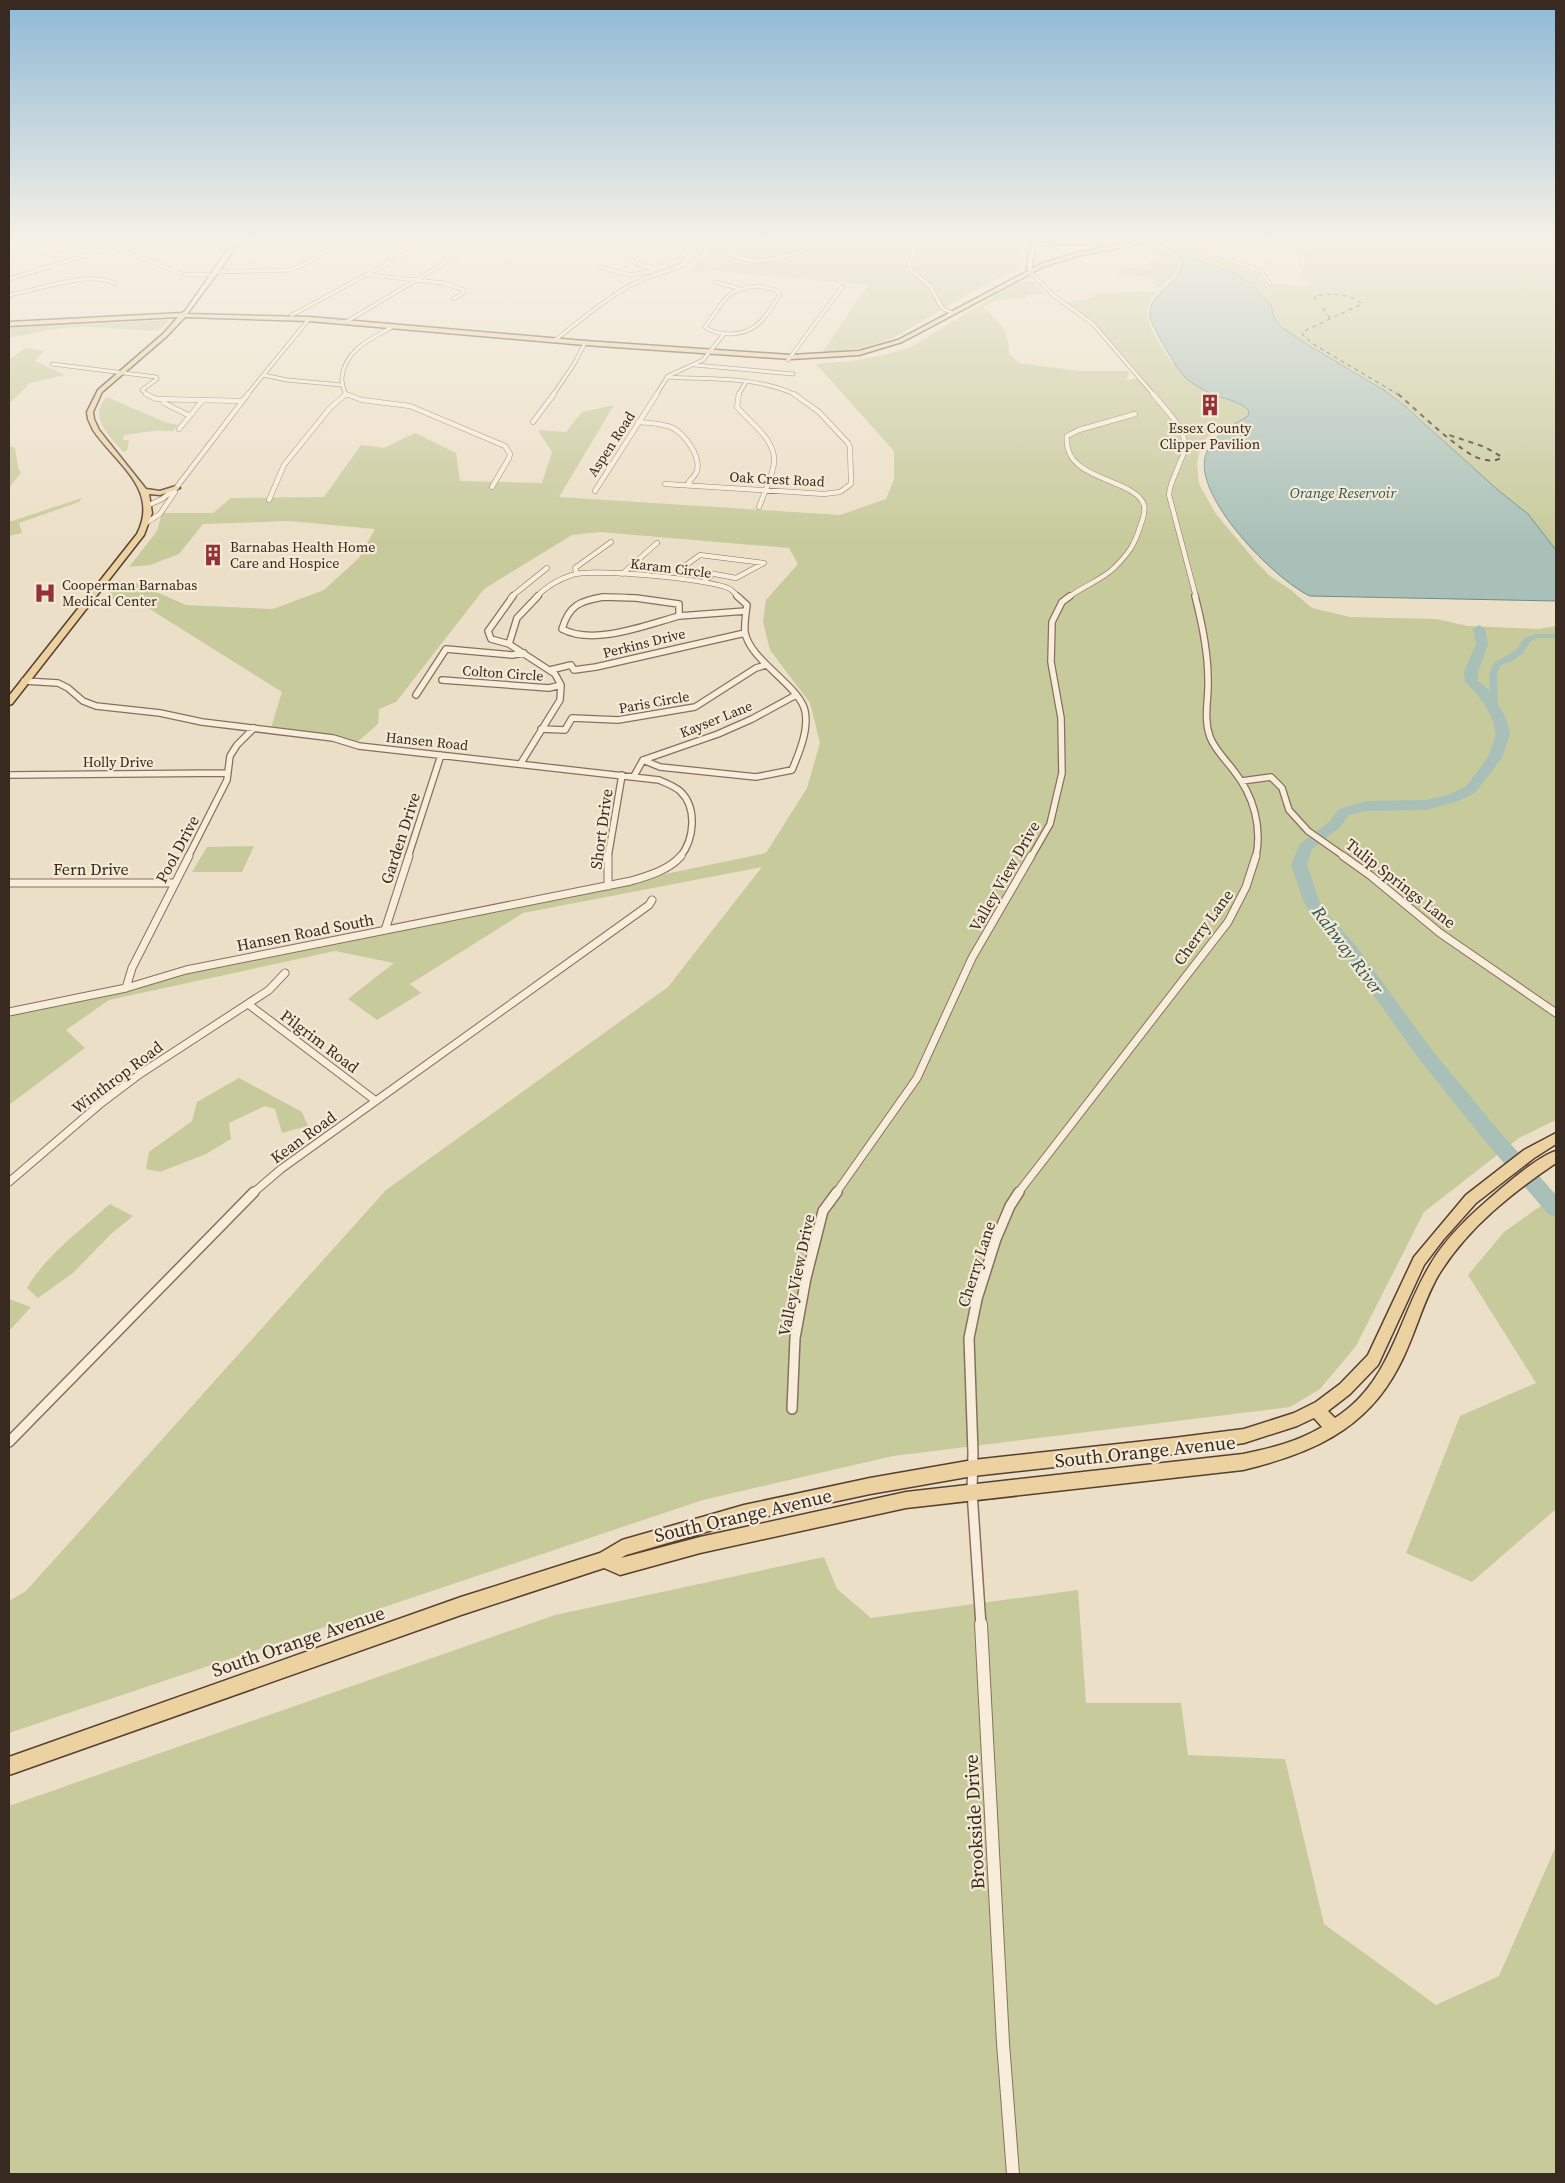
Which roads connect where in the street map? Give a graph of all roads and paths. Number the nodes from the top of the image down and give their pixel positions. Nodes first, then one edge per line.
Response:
1 (159, 340) edge
2 (292, 340) edge
3 (373, 340) edge
4 (556, 340) edge
5 (719, 340) edge
6 (803, 340) edge
7 (904, 340) edge
8 (912, 340) edge
9 (1107, 340) edge
10 (585, 343) junction
11 (710, 352) junction
12 (790, 358) junction
13 (52, 364) dead end
14 (695, 365) junction
15 (120, 372) junction
16 (793, 374) dead end
17 (263, 375) junction
18 (667, 377) junction
19 (746, 382) junction
20 (342, 385) junction
21 (346, 394) junction
22 (163, 400) junction
23 (202, 400) junction
24 (242, 401) junction
25 (1135, 414) dead end
26 (190, 416) junction
27 (533, 422) dead end
28 (638, 422) junction
29 (179, 429) dead end
30 (665, 484) dead end
31 (690, 484) junction
32 (492, 487) dead end
33 (176, 488) junction
34 (765, 490) junction
35 (144, 491) junction
36 (595, 491) dead end
37 (269, 500) dead end
38 (148, 505) junction
39 (759, 506) dead end
40 (146, 523) junction
41 (611, 542) dead end
42 (657, 543) dead end
43 (547, 568) dead end
44 (577, 574) junction
45 (622, 574) junction
46 (713, 574) junction
47 (703, 582) junction
48 (746, 611) junction
49 (678, 616) junction
50 (745, 633) junction
51 (509, 644) junction
52 (524, 653) junction
53 (766, 665) junction
54 (550, 670) junction
55 (442, 680) dead end
56 (24, 681) junction
57 (561, 684) junction
58 (796, 694) junction
59 (416, 695) dead end
60 (9, 702) edge
61 (254, 728) junction
62 (541, 730) junction
63 (441, 755) junction
64 (643, 760) junction
65 (521, 763) junction
66 (227, 773) junction
67 (9, 775) edge
68 (622, 775) junction
69 (634, 776) junction
70 (1242, 781) junction
71 (9, 883) edge
72 (174, 883) junction
73 (608, 886) junction
74 (652, 900) dead end
75 (385, 930) junction
76 (285, 973) dead end
77 (126, 988) junction
78 (248, 1004) junction
79 (9, 1012) edge
80 (1556, 1013) edge
81 (376, 1101) junction
82 (1556, 1138) edge
83 (1556, 1156) edge
84 (9, 1182) edge
85 (792, 1409) dead end
86 (1316, 1410) junction
87 (1333, 1428) junction
88 (9, 1442) edge
89 (973, 1468) junction
90 (972, 1491) junction
91 (604, 1560) junction
92 (9, 1766) edge
93 (1013, 2174) edge

1 - 15 main road
2 - 17 street
3 - 20 street
4 - 10 main road
5 - 11 street
6 - 12 street
7 - 12 main road
8 - 12 main road
9 - 70 street, Cherry Lane
10 - 11 main road
10 - 27 street
11 - 12 main road
11 - 14 street
13 - 15 street
14 - 16 street
14 - 18 street
15 - 22 street
15 - 35 main road
17 - 20 street
17 - 24 street
18 - 19 street, Oak Crest Road
18 - 28 street, Aspen Road
19 - 34 street
19 - 34 street, Oak Crest Road
20 - 21 street
21 - 32 street
21 - 37 street
22 - 23 street
22 - 26 street
23 - 24 street
23 - 26 street
24 - 33 street
25 - 85 street, Valley View Drive
26 - 29 street
28 - 31 street
28 - 36 street, Aspen Road
30 - 31 street, Oak Crest Road
31 - 34 street, Oak Crest Road
33 - 35 main road
33 - 38 street
33 - 40 street
34 - 39 street
35 - 38 main road
38 - 40 main road
40 - 56 main road
41 - 44 street
42 - 45 street
43 - 51 street
44 - 45 street, Karam Circle
44 - 51 street, Karam Circle
45 - 47 street, Karam Circle
46 - 46 street
46 - 47 street
47 - 48 street, Karam Circle
48 - 49 street
48 - 50 street
49 - 49 street
50 - 53 street
50 - 54 street, Perkins Drive
51 - 52 street
52 - 54 street
52 - 59 street, Colton Circle
53 - 58 street
53 - 62 street, Paris Circle
54 - 57 street
55 - 57 street, Colton Circle
56 - 60 main road
56 - 61 street, Hansen Road
57 - 62 street
58 - 64 street, Kayser Lane
58 - 64 street
61 - 63 street, Hansen Road
61 - 66 street, Pool Drive
62 - 65 street
63 - 65 street, Hansen Road
63 - 75 street, Garden Drive
64 - 69 street
65 - 68 street, Hansen Road
66 - 67 street, Holly Drive
66 - 72 street, Pool Drive
68 - 69 street, Hansen Road
68 - 73 street, Short Drive
69 - 73 street, Hansen Road
70 - 80 street, Tulip Springs Lane
70 - 89 street, Cherry Lane
71 - 72 street, Fern Drive
72 - 77 street, Pool Drive
73 - 75 street, Hansen Road South
74 - 81 street, Kean Road
75 - 77 street, Hansen Road South
76 - 78 street, Winthrop Road
77 - 79 street, Hansen Road South
78 - 81 street, Pilgrim Road
78 - 84 street, Winthrop Road
81 - 88 street, Kean Road
82 - 86 main road, South Orange Avenue
83 - 87 main road, South Orange Avenue
86 - 87 main road
86 - 89 main road, South Orange Avenue
87 - 90 main road, South Orange Avenue
89 - 90 street, Brookside Drive
89 - 91 main road, South Orange Avenue
90 - 91 main road, South Orange Avenue
90 - 93 street, Brookside Drive
91 - 92 main road, South Orange Avenue

